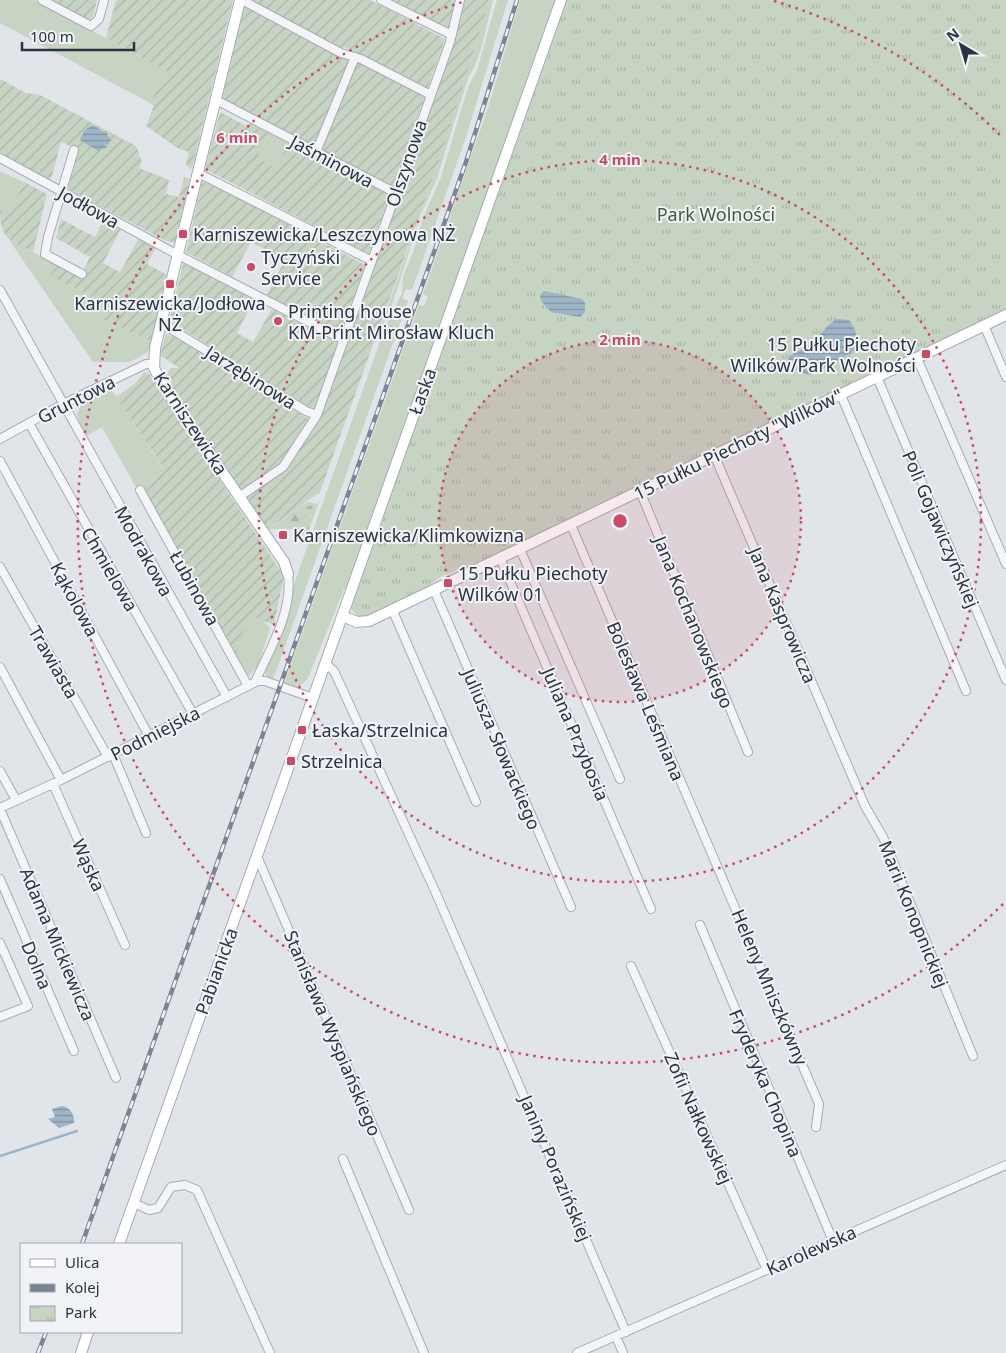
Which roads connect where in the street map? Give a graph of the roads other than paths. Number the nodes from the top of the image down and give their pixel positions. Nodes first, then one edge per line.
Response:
1 (42, 0) edge
2 (104, 0) edge
3 (241, 0) edge
4 (381, 0) edge
5 (460, 0) edge
6 (561, 0) edge
7 (452, 35) junction
8 (355, 57) junction
9 (431, 95) junction
10 (216, 100) junction
11 (74, 150) dead end
12 (316, 152) junction
13 (0, 158) edge
14 (198, 173) junction
15 (60, 191) junction
16 (396, 193) junction
17 (178, 255) junction
18 (372, 261) junction
19 (82, 274) dead end
20 (0, 290) edge
21 (1006, 315) edge
22 (161, 323) junction
23 (984, 325) junction
24 (344, 340) junction
25 (917, 358) junction
26 (154, 364) junction
27 (877, 377) junction
28 (1006, 377) edge
29 (841, 395) junction
30 (63, 404) junction
31 (316, 415) junction
32 (29, 423) junction
33 (0, 439) edge
34 (714, 457) junction
35 (0, 461) edge
36 (140, 490) dead end
37 (640, 491) junction
38 (240, 497) junction
39 (571, 525) junction
40 (520, 550) junction
41 (500, 558) junction
42 (1006, 564) edge
43 (0, 567) edge
44 (288, 574) joint
45 (434, 590) junction
46 (392, 609) junction
47 (342, 616) junction
48 (325, 663) junction
49 (0, 667) edge
50 (1006, 680) edge
51 (252, 684) junction
52 (966, 691) dead end
53 (227, 697) junction
54 (313, 698) junction
55 (193, 714) junction
56 (149, 736) junction
57 (748, 752) dead end
58 (110, 755) junction
59 (0, 771) edge
60 (851, 774) joint
61 (61, 780) junction
62 (620, 780) dead end
63 (52, 784) junction
64 (16, 800) junction
65 (476, 802) dead end
66 (0, 809) edge
67 (146, 833) dead end
68 (711, 849) joint
69 (257, 856) junction
70 (0, 879) edge
71 (571, 907) dead end
72 (652, 909) dead end
73 (700, 925) dead end
74 (0, 943) edge
75 (125, 946) dead end
76 (631, 966) dead end
77 (0, 1017) edge
78 (74, 1051) dead end
79 (973, 1056) dead end
80 (116, 1078) dead end
81 (816, 1126) dead end
82 (343, 1159) dead end
83 (1006, 1165) edge
84 (134, 1203) junction
85 (409, 1210) dead end
86 (833, 1240) junction
87 (119, 1243) edge
88 (767, 1270) junction
89 (626, 1332) junction
90 (88, 1333) edge
91 (616, 1336) junction
92 (81, 1353) edge
93 (270, 1353) edge
94 (424, 1353) edge
95 (576, 1353) edge
96 (623, 1353) edge

1 - 2 street
3 - 8 street
3 - 10 street, Karniszewicka
4 - 7 street
5 - 7 street, Olszynowa
6 - 47 street, Łaska
7 - 9 street, Olszynowa
8 - 9 street
8 - 12 street
9 - 16 street, Olszynowa
10 - 12 street, Jaśminowa
10 - 14 street, Karniszewicka
11 - 15 street
12 - 16 street, Jaśminowa
13 - 15 street, Jodłowa
14 - 17 street, Karniszewicka
14 - 18 street
15 - 17 street, Jodłowa
15 - 19 street
16 - 18 street, Olszynowa
17 - 22 street, Karniszewicka
17 - 24 street, Jodłowa
18 - 24 street, Olszynowa
20 - 30 street, Modrakowa
21 - 23 street, 15 Pułku Piechoty "Wilków"
22 - 26 street, Karniszewicka
22 - 31 street, Jarzębinowa
23 - 25 street, 15 Pułku Piechoty "Wilków"
23 - 28 street
24 - 31 street, Olszynowa
25 - 27 street, 15 Pułku Piechoty "Wilków"
25 - 42 street
26 - 30 street, Gruntowa
26 - 38 street, Karniszewicka
27 - 29 street, 15 Pułku Piechoty "Wilków"
27 - 50 street, Poli Gojawiczyńskiej
29 - 34 street, 15 Pułku Piechoty "Wilków"
29 - 52 street
30 - 32 street, Gruntowa
30 - 53 street, Modrakowa
31 - 38 street, Olszynowa
32 - 33 street, Gruntowa
32 - 55 street, Chmielowa
34 - 37 street, 15 Pułku Piechoty "Wilków"
34 - 60 street, Jana Kasprowicza
35 - 56 street, Kąkolowa
36 - 51 street, Łubinowa
37 - 39 street, 15 Pułku Piechoty "Wilków"
37 - 57 street, Jana Kochanowskiego
38 - 44 street, Karniszewicka
39 - 40 street, 15 Pułku Piechoty "Wilków"
39 - 68 street, Bolesława Leśmiana
40 - 41 street, 15 Pułku Piechoty "Wilków"
40 - 62 street
41 - 45 street, 15 Pułku Piechoty "Wilków"
41 - 72 street, Juliana Przybosia
43 - 58 street, Trawiasta
44 - 51 street, Karniszewicka
45 - 46 street, 15 Pułku Piechoty "Wilków"
45 - 71 street, Juliusza Słowackiego
46 - 47 street, 15 Pułku Piechoty "Wilków"
46 - 65 street
47 - 48 street, Łaska
48 - 54 street, Łaska
48 - 89 street, Janiny Porazińskiej
49 - 61 street
51 - 53 street, Podmiejska
51 - 54 street
53 - 55 street, Podmiejska
54 - 69 street, Pabianicka
55 - 56 street, Podmiejska
56 - 58 street, Podmiejska
58 - 61 street, Podmiejska
58 - 67 street, Trawiasta
59 - 64 street
60 - 79 street, Marii Konopnickiej
61 - 63 street, Podmiejska
63 - 64 street, Podmiejska
63 - 75 street, Wąska
64 - 66 street, Podmiejska
66 - 80 street, Adama Mickiewicza
68 - 81 street, Heleny Mniszkówny
69 - 84 street, Pabianicka
69 - 85 street, Stanisława Wyspiańskiego
70 - 78 street, Dolna
73 - 86 street, Fryderyka Chopina
74 - 77 street
76 - 88 street, Zofii Nałkowskiej
82 - 94 street
83 - 86 street, Karolewska
84 - 87 street, Pabianicka
84 - 93 street
86 - 88 street, Karolewska
88 - 89 street, Karolewska
89 - 91 street, Karolewska
90 - 92 street
91 - 95 street, Karolewska
91 - 96 street

